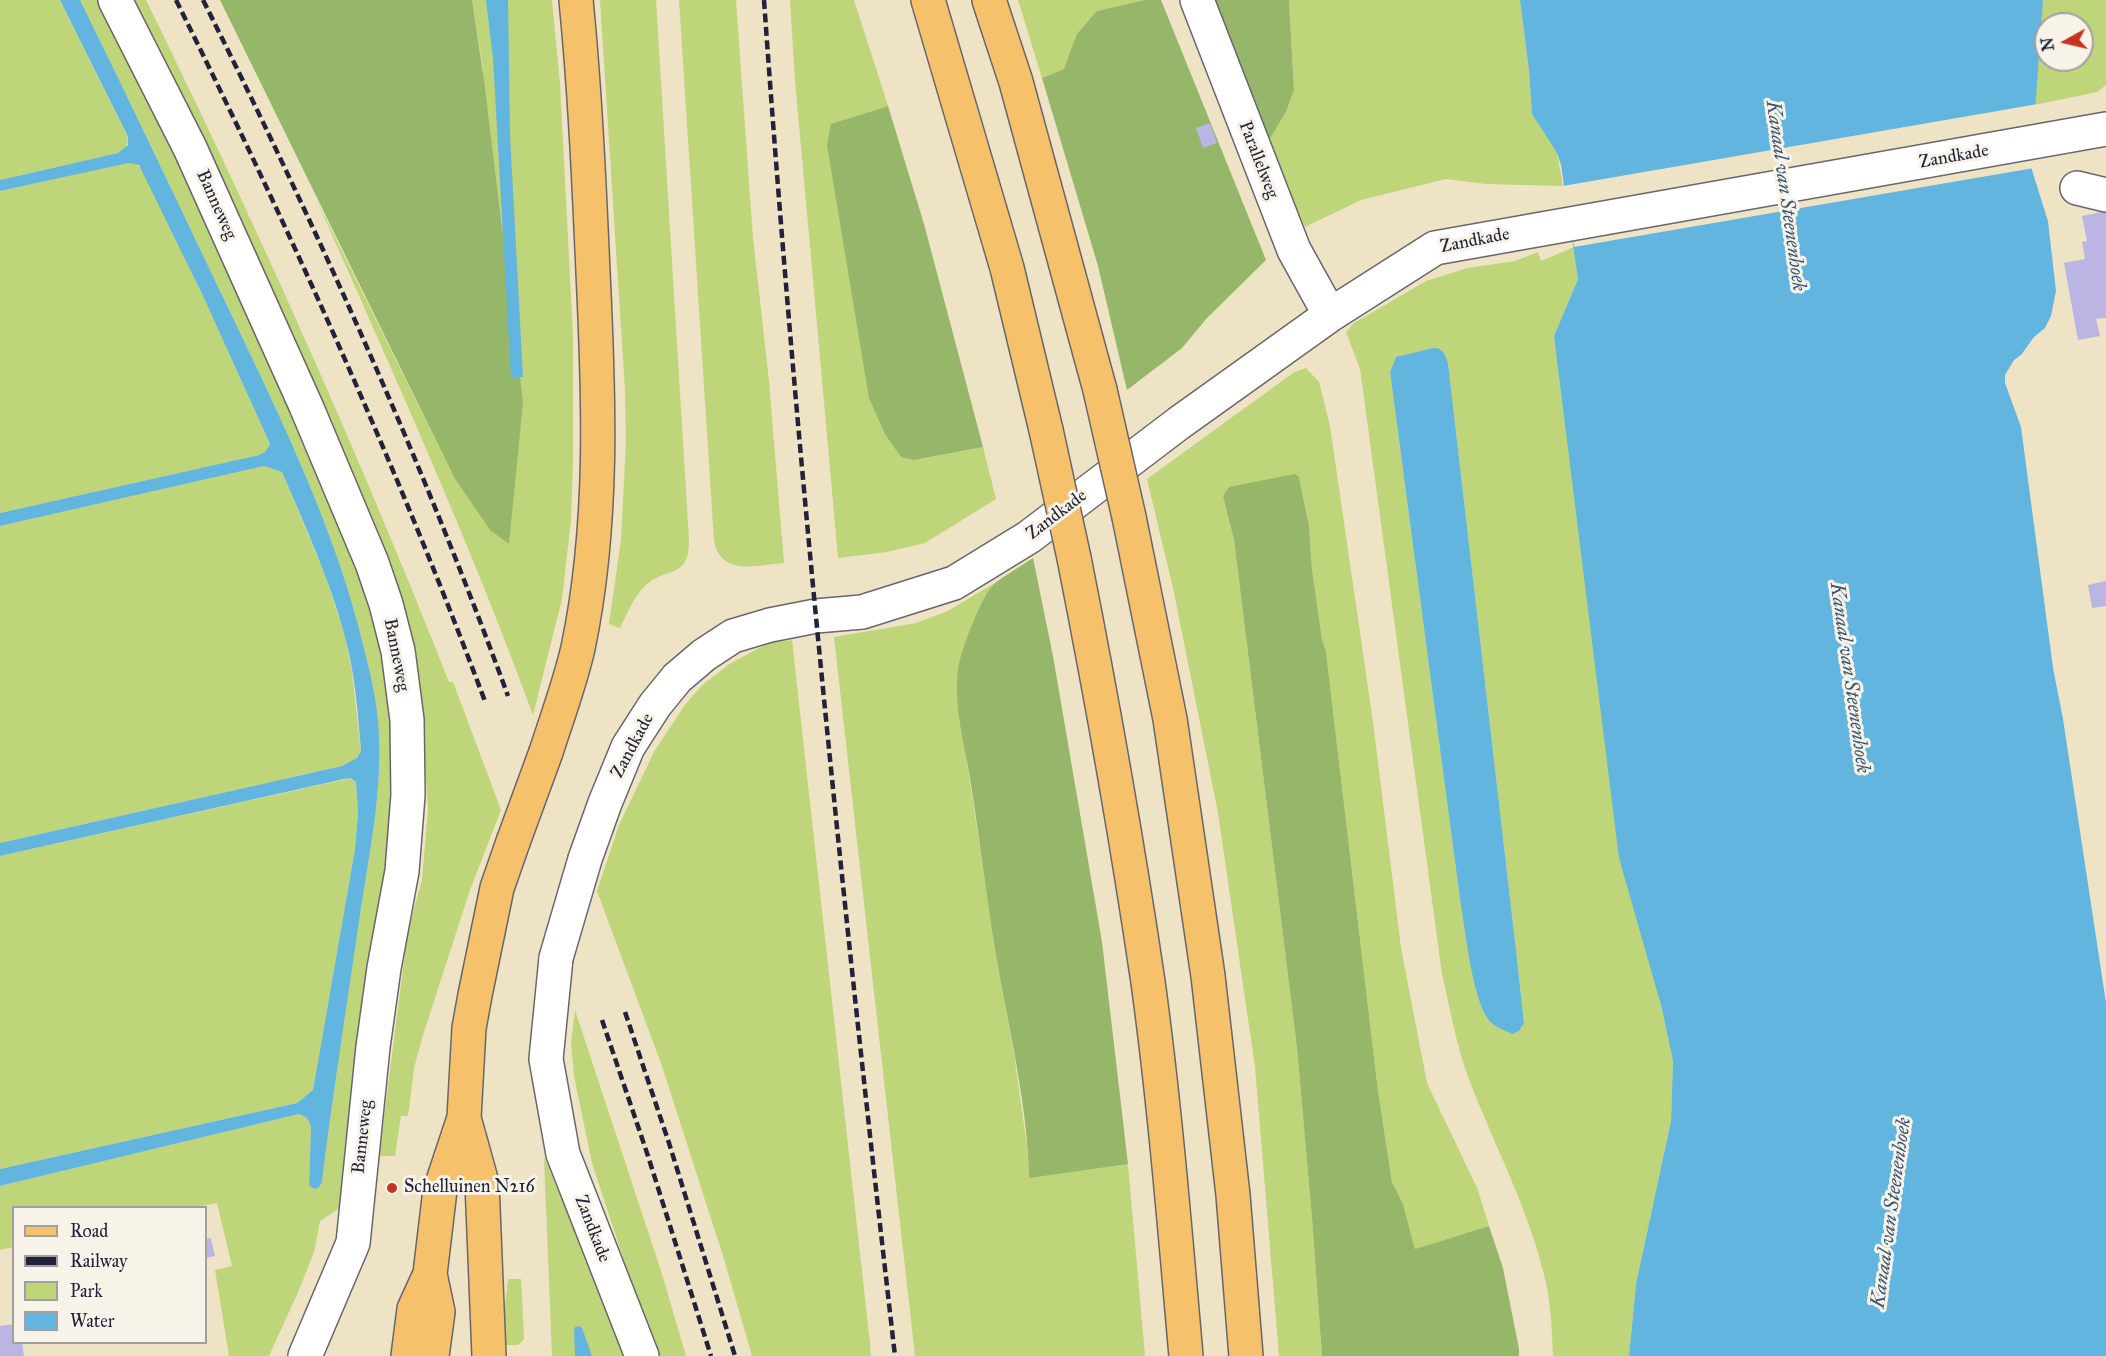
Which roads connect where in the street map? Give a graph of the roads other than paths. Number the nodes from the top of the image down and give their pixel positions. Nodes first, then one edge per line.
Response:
1 (115, 0) edge
2 (576, 0) edge
3 (928, 0) edge
4 (989, 0) edge
5 (1197, 0) edge
6 (2095, 132) edge
7 (1330, 315) junction
8 (464, 1118) junction
9 (430, 1274) junction
10 (305, 1356) edge
11 (408, 1356) edge
12 (432, 1356) edge
13 (489, 1356) edge
14 (642, 1356) edge
15 (1186, 1356) edge
16 (1246, 1356) edge

1 - 10 street, Banneweg
2 - 8 main road, bridge
3 - 15 main road, bridge
4 - 16 main road, bridge
5 - 7 street, Parallelweg
6 - 7 street, Zandkade
7 - 14 street, Zandkade, bridge
8 - 9 main road
8 - 13 main road
9 - 11 main road
9 - 12 main road

